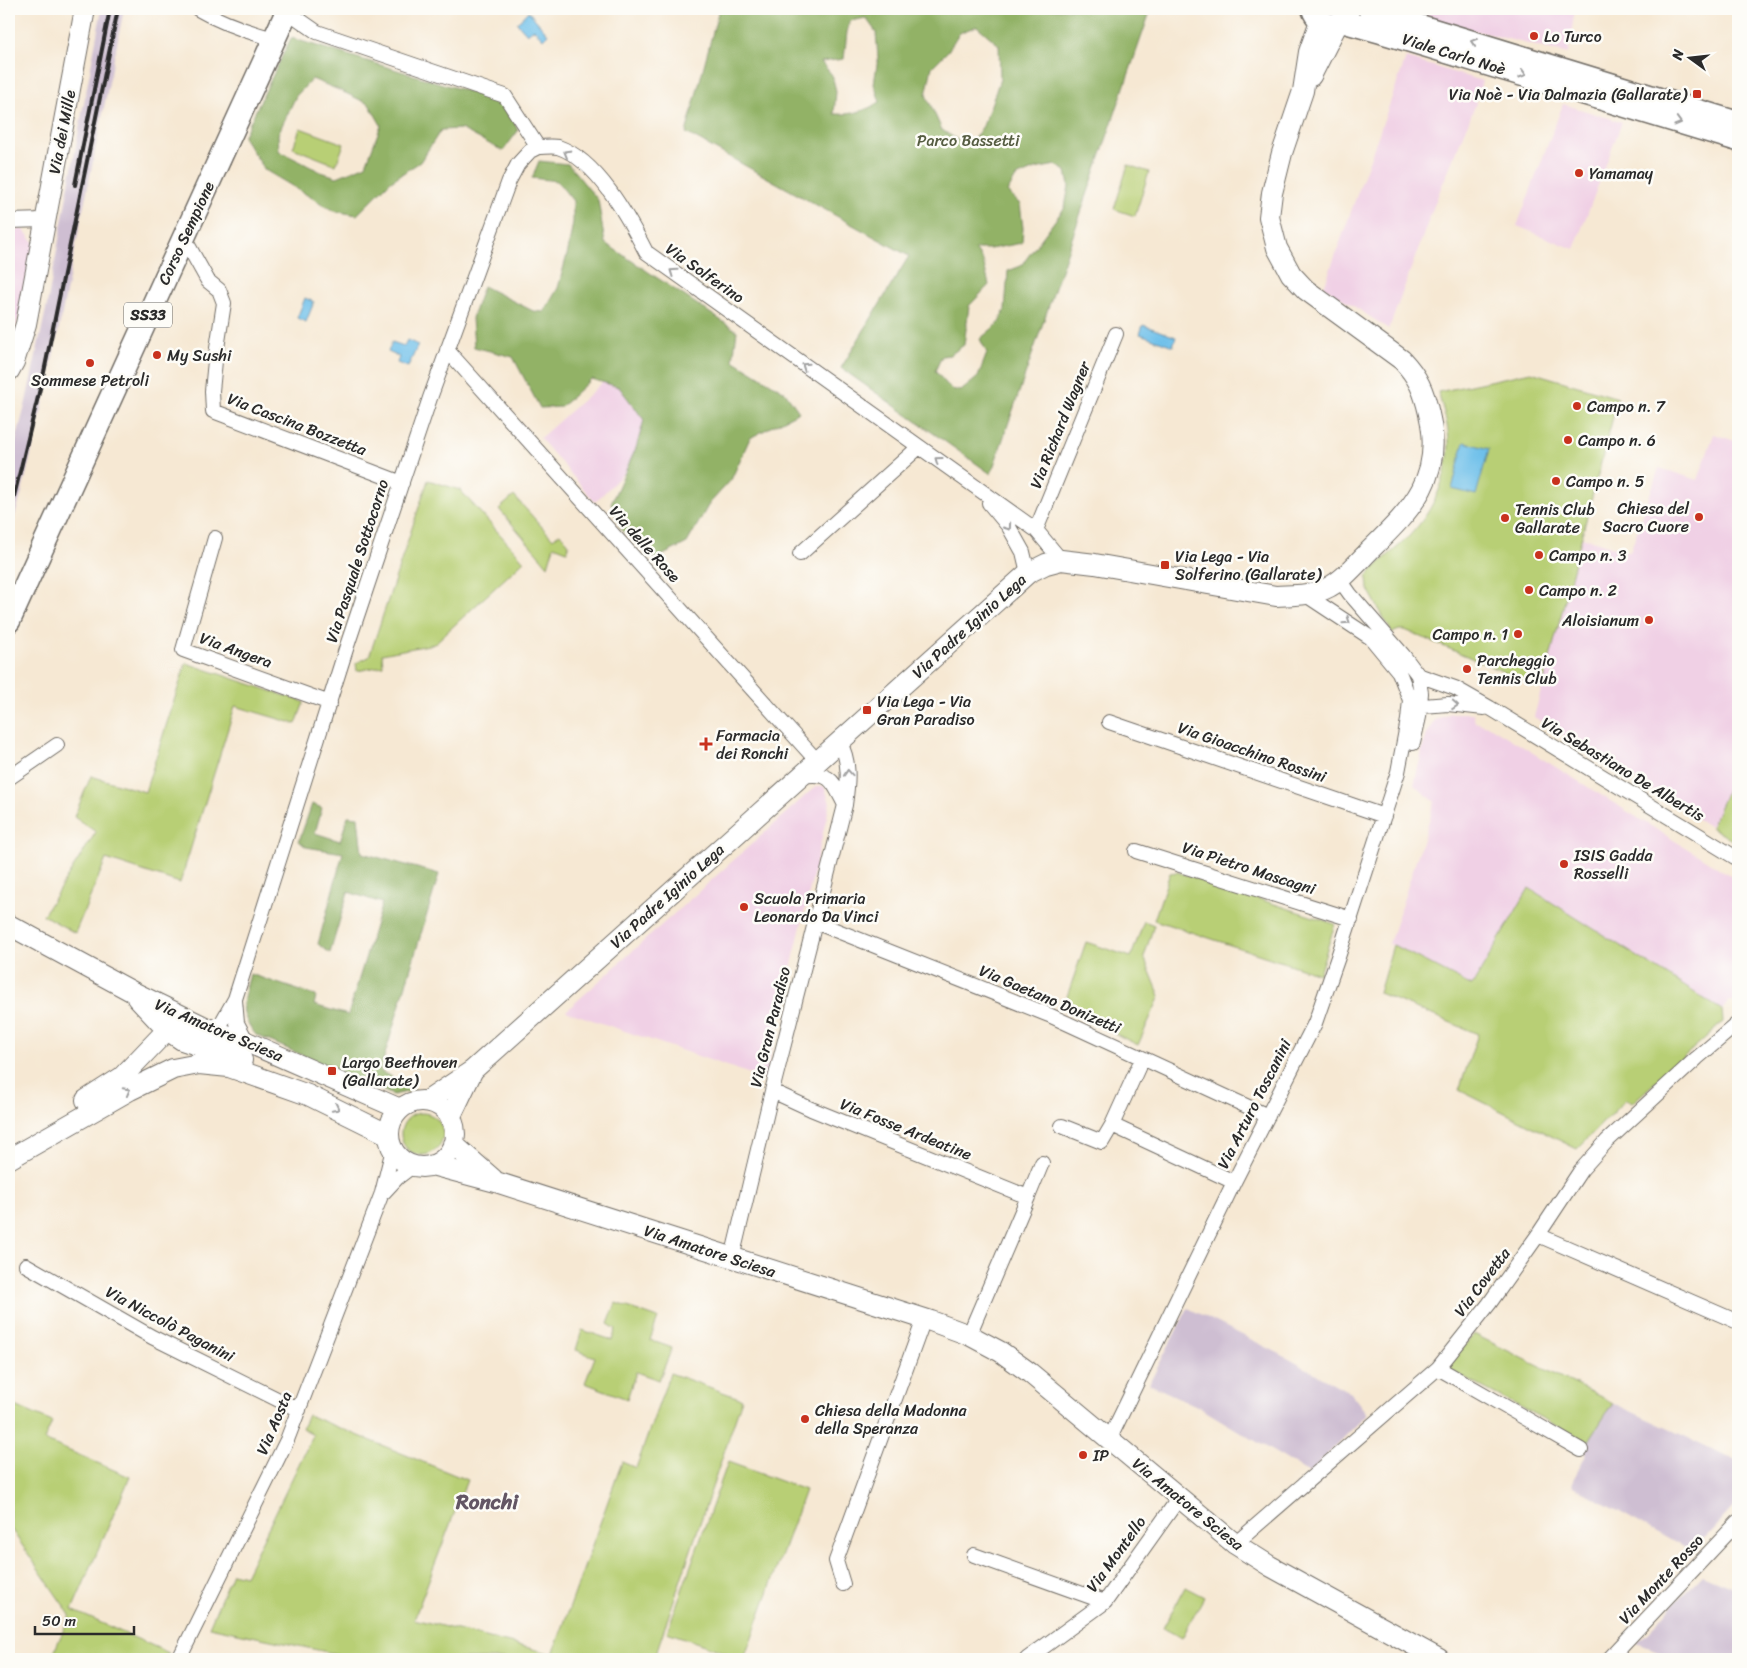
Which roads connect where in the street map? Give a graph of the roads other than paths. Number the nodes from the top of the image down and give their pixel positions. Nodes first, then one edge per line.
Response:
1 (85, 9) edge
2 (198, 9) edge
3 (288, 9) edge
4 (1369, 9) edge
5 (1325, 15) edge
6 (274, 39) junction
7 (1738, 123) edge
8 (1738, 140) edge
9 (538, 147) junction
10 (45, 220) junction
11 (9, 221) edge
12 (184, 238) junction
13 (1116, 334) dead end
14 (447, 350) junction
15 (9, 371) edge
16 (919, 447) junction
17 (402, 483) junction
18 (977, 488) junction
19 (1036, 530) junction
20 (215, 538) dead end
21 (800, 554) dead end
22 (1061, 560) junction
23 (1028, 573) junction
24 (1340, 580) junction
25 (1306, 595) junction
26 (9, 620) edge
27 (1418, 675) junction
28 (1438, 681) junction
29 (1415, 702) junction
30 (330, 703) junction
31 (1490, 708) junction
32 (1109, 722) dead end
33 (840, 741) junction
34 (57, 745) dead end
35 (818, 761) junction
36 (801, 776) junction
37 (9, 778) edge
38 (845, 805) junction
39 (1384, 816) junction
40 (1136, 851) dead end
41 (1738, 859) edge
42 (1351, 919) junction
43 (815, 922) junction
44 (9, 925) edge
45 (133, 992) junction
46 (235, 999) junction
47 (150, 1013) junction
48 (1738, 1023) edge
49 (209, 1029) junction
50 (167, 1030) junction
51 (247, 1042) junction
52 (151, 1048) junction
53 (1142, 1059) junction
54 (306, 1067) junction
55 (173, 1069) junction
56 (473, 1070) junction
57 (772, 1091) junction
58 (308, 1095) junction
59 (427, 1101) junction
60 (400, 1109) junction
61 (1268, 1116) junction
62 (450, 1118) junction
63 (1112, 1125) junction
64 (1062, 1126) dead end
65 (391, 1142) junction
66 (453, 1144) junction
67 (9, 1145) edge
68 (9, 1159) edge
69 (1042, 1163) dead end
70 (423, 1165) junction
71 (496, 1182) junction
72 (1234, 1182) junction
73 (382, 1193) junction
74 (1028, 1197) junction
75 (1538, 1235) junction
76 (732, 1258) junction
77 (26, 1265) dead end
78 (924, 1319) junction
79 (1738, 1322) edge
80 (969, 1336) junction
81 (1438, 1368) junction
82 (299, 1410) junction
83 (1109, 1440) junction
84 (1581, 1450) dead end
85 (1179, 1498) junction
86 (1738, 1522) edge
87 (1236, 1544) junction
88 (974, 1555) dead end
89 (843, 1584) dead end
90 (1105, 1602) junction
91 (179, 1659) edge
92 (1027, 1659) edge
93 (1439, 1659) edge
94 (1609, 1659) edge

1 - 10 street, Via dei Mille
2 - 6 street
3 - 6 main road, Corso Sempione / SS33
3 - 9 street
7 -> 4 main road, Viale Carlo Noè
5 -> 8 main road, Viale Carlo Noè
5 - 24 street, Via Padre Iginio Lega
6 - 12 main road, Corso Sempione / SS33
9 - 14 street, Via Pasquale Sottocorno
16 -> 9 street, Via Solferino
10 - 11 street
10 - 15 street, Via dei Mille
12 - 17 street, Via Cascina Bozzetta
12 - 26 main road, Corso Sempione / SS33
13 - 19 street, Via Richard Wagner
14 - 17 street, Via Pasquale Sottocorno
14 - 35 street, Via delle Rose
18 -> 16 street, Via Solferino
16 - 21 street
17 - 30 street, Via Pasquale Sottocorno
18 - 19 street, Via Solferino
18 -> 23 street, Via Solferino
19 - 22 street, Via Solferino
20 - 30 street, Via Angera
22 - 23 street, Via Padre Iginio Lega
22 - 25 street, Via Padre Iginio Lega
23 - 33 street, Via Padre Iginio Lega
24 - 25 street, Via Padre Iginio Lega
24 - 27 street
25 -> 29 street
27 - 28 street, Via Sebastiano De Albertis
27 - 29 street
28 - 29 street
28 - 31 street, Via Sebastiano De Albertis
29 -> 31 street, Via Sebastiano De Albertis
29 - 39 street, Via Arturo Toscanini
30 - 46 street, Via Pasquale Sottocorno
31 - 41 street, Via Sebastiano De Albertis
32 - 39 street, Via Gioacchino Rossini
33 - 35 street, Via Padre Iginio Lega
38 -> 33 street, Via Gran Paradiso
34 - 37 street
35 - 36 street, Via Padre Iginio Lega
36 - 38 street
36 - 56 street, Via Padre Iginio Lega
38 - 43 street, Via Gran Paradiso
39 - 42 street, Via Arturo Toscanini
40 - 42 street, Via Pietro Mascagni
42 - 61 street, Via Arturo Toscanini
43 - 53 street, Via Gaetano Donizetti
43 - 57 street, Via Gran Paradiso
44 - 45 street, Via Amatore Sciesa
45 - 47 street, Via Amatore Sciesa
45 - 49 street, Via Amatore Sciesa
46 - 49 street, Via Pasquale Sottocorno
46 - 51 street, Via Pasquale Sottocorno
47 - 50 street, Via Amatore Sciesa
47 - 52 street, Via Amatore Sciesa
48 - 75 street, Via Covetta
49 - 51 street, Via Amatore Sciesa
50 - 52 street, Via Amatore Sciesa
50 - 54 street, Via Amatore Sciesa
50 - 58 street, Via Amatore Sciesa
51 - 54 street, Via Amatore Sciesa
52 - 55 street
52 - 67 street, Via Amatore Sciesa
53 - 61 street, Via Gaetano Donizetti
53 - 63 street
54 - 60 street, Via Amatore Sciesa
55 - 58 street, Via Amatore Sciesa
68 -> 55 street, Via Amatore Sciesa
56 - 59 street, Via Padre Iginio Lega
56 - 62 street, Via Padre Iginio Lega
57 - 74 street, Via Fosse Ardeatine
57 - 76 street, Via Gran Paradiso
58 -> 65 street, Via Amatore Sciesa
59 - 60 street
59 - 62 street
60 - 65 street
61 - 72 street, Via Arturo Toscanini
62 - 66 street
63 - 64 street
63 - 72 street
65 - 70 street
65 - 73 street, Via Aosta
66 - 70 street
66 - 71 street, Via Amatore Sciesa
69 - 74 street
70 - 71 street, Via Amatore Sciesa
70 - 73 street, Via Aosta
71 - 76 street, Via Amatore Sciesa
72 - 83 street, Via Arturo Toscanini
73 - 82 street, Via Aosta
74 - 80 street
75 - 79 street
75 - 81 street, Via Covetta
76 - 78 street, Via Amatore Sciesa
77 - 82 street, Via Niccolò Paganini
78 - 80 street, Via Amatore Sciesa
78 - 89 street
80 - 83 street, Via Amatore Sciesa
81 - 84 street
81 - 87 street, Via Covetta
82 - 91 street, Via Aosta
83 - 85 street, Via Amatore Sciesa
85 - 87 street, Via Amatore Sciesa
85 - 90 street, Via Montello
86 - 94 street, Via Monte Rosso
87 - 93 street, Via Amatore Sciesa
88 - 90 street
90 - 92 street, Via Montello

